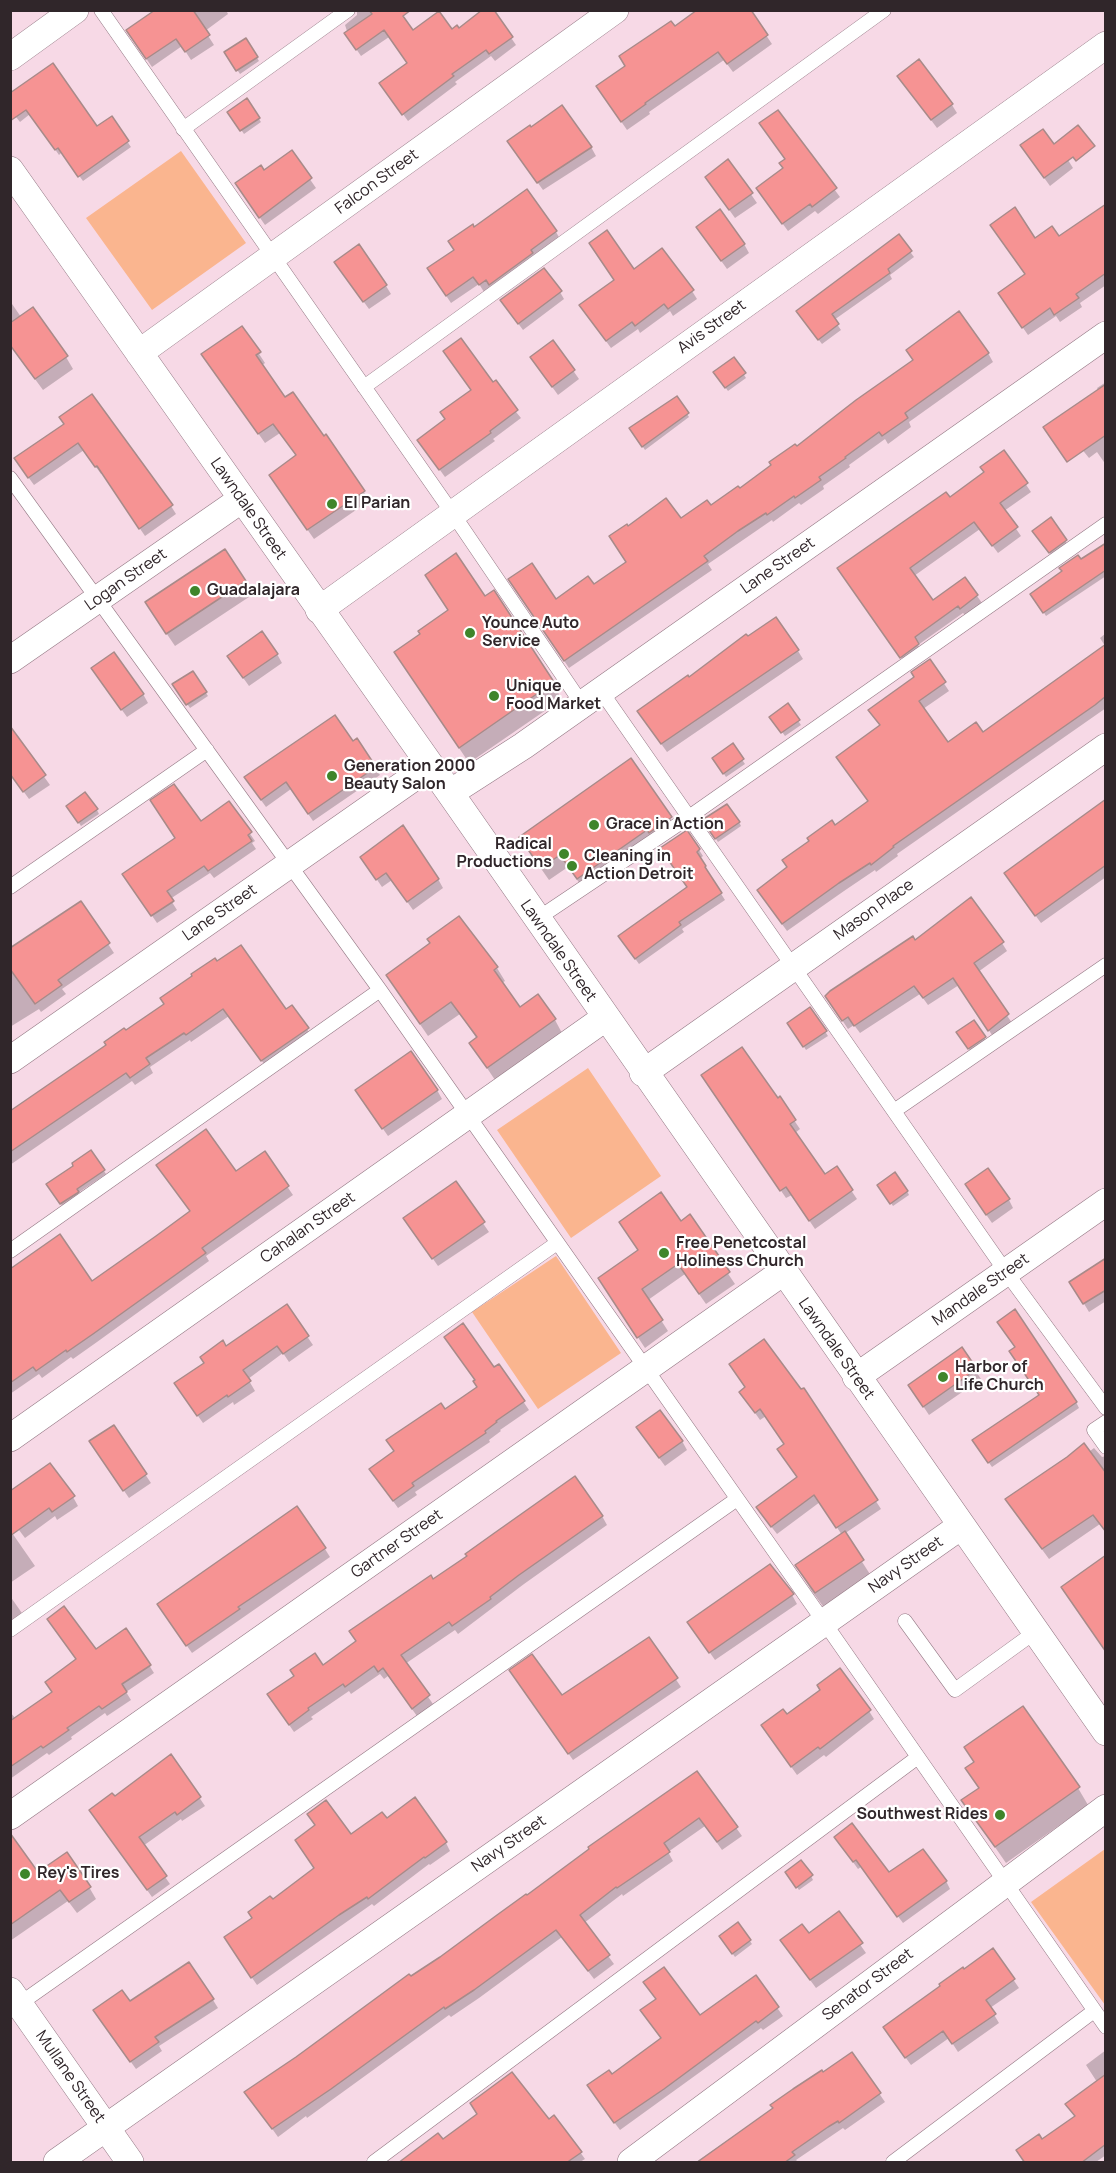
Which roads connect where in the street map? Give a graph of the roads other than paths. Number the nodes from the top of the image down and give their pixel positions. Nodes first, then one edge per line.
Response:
1 (75, 10) edge
2 (101, 10) edge
3 (348, 10) edge
4 (615, 10) edge
5 (884, 10) edge
6 (1106, 45) edge
7 (10, 57) edge
8 (183, 129) junction
9 (13, 179) edge
10 (273, 257) junction
11 (1106, 335) edge
12 (139, 353) junction
13 (364, 387) junction
14 (10, 478) edge
15 (242, 500) junction
16 (453, 514) junction
17 (1106, 524) edge
18 (97, 600) junction
19 (319, 610) junction
20 (10, 660) edge
21 (591, 697) junction
22 (1106, 747) edge
23 (207, 750) junction
24 (430, 766) junction
25 (450, 793) junction
26 (690, 818) junction
27 (290, 864) junction
28 (10, 887) edge
29 (537, 919) junction
30 (1106, 965) edge
31 (794, 967) junction
32 (380, 990) junction
33 (605, 1018) junction
34 (10, 1060) edge
35 (643, 1073) junction
36 (894, 1111) junction
37 (467, 1115) junction
38 (1106, 1202) edge
39 (557, 1243) junction
40 (10, 1251) edge
41 (783, 1272) junction
42 (1006, 1272) junction
43 (645, 1369) junction
44 (856, 1377) junction
45 (1106, 1408) edge
46 (1106, 1422) edge
47 (10, 1438) edge
48 (1106, 1447) edge
49 (737, 1499) junction
50 (961, 1526) junction
51 (905, 1621) dead end
52 (824, 1622) junction
53 (10, 1630) edge
54 (1035, 1632) junction
55 (1106, 1732) edge
56 (918, 1757) junction
57 (1106, 1808) edge
58 (10, 1816) edge
59 (1005, 1883) junction
60 (13, 2001) edge
61 (1094, 2010) junction
62 (1106, 2027) edge
63 (106, 2128) junction
64 (57, 2163) edge
65 (130, 2163) edge
66 (374, 2163) edge
67 (631, 2163) edge
68 (893, 2163) edge

1 - 7 street
2 - 8 lane
3 - 8 lane
4 - 10 street, Falcon Street
5 - 13 lane
6 - 16 street, Avis Street
8 - 10 lane
9 - 12 street, Lawndale Street
10 - 12 street, Falcon Street
10 - 13 lane
11 - 21 street, Lane Street
12 - 15 street, Lawndale Street
13 - 16 lane
14 - 18 lane
15 - 18 street, Logan Street
15 - 19 street, Lawndale Street
16 - 19 street, Avis Street
16 - 21 lane
17 - 26 lane
18 - 20 street, Logan Street
18 - 23 lane
19 - 24 street, Lawndale Street
21 - 25 street, Lane Street
21 - 26 lane
22 - 31 street, Mason Place
23 - 27 lane
23 - 28 lane
24 - 25 street, Lawndale Street
24 - 27 street, Lane Street
25 - 29 street, Lawndale Street
26 - 29 lane
26 - 31 lane
27 - 32 lane
27 - 34 street, Lane Street
29 - 33 street, Lawndale Street
30 - 36 lane
31 - 35 street, Mason Place
31 - 36 lane
32 - 37 lane
32 - 40 lane
33 - 35 street, Lawndale Street
33 - 37 street, Cahalan Street
35 - 41 street, Lawndale Street
36 - 42 lane
37 - 39 lane
37 - 47 street, Cahalan Street
38 - 42 street, Mandale Street
39 - 43 lane
39 - 53 lane
41 - 43 street, Gartner Street
41 - 44 street, Lawndale Street
42 - 44 street, Mandale Street
42 - 45 lane
43 - 49 lane
43 - 58 street, Gartner Street
44 - 50 street, Lawndale Street
46 - 48 lane
49 - 52 lane
49 - 60 lane
50 - 52 street, Navy Street
50 - 54 street, Lawndale Street
51 - 54 lane
52 - 56 lane
52 - 63 street, Navy Street
54 - 55 street, Lawndale Street
56 - 59 lane
56 - 66 lane
57 - 59 street, Senator Street
59 - 61 lane
59 - 67 street, Senator Street
60 - 63 street, Mullane Street
61 - 62 lane
61 - 68 lane
63 - 64 street, Navy Street
63 - 65 street, Mullane Street

